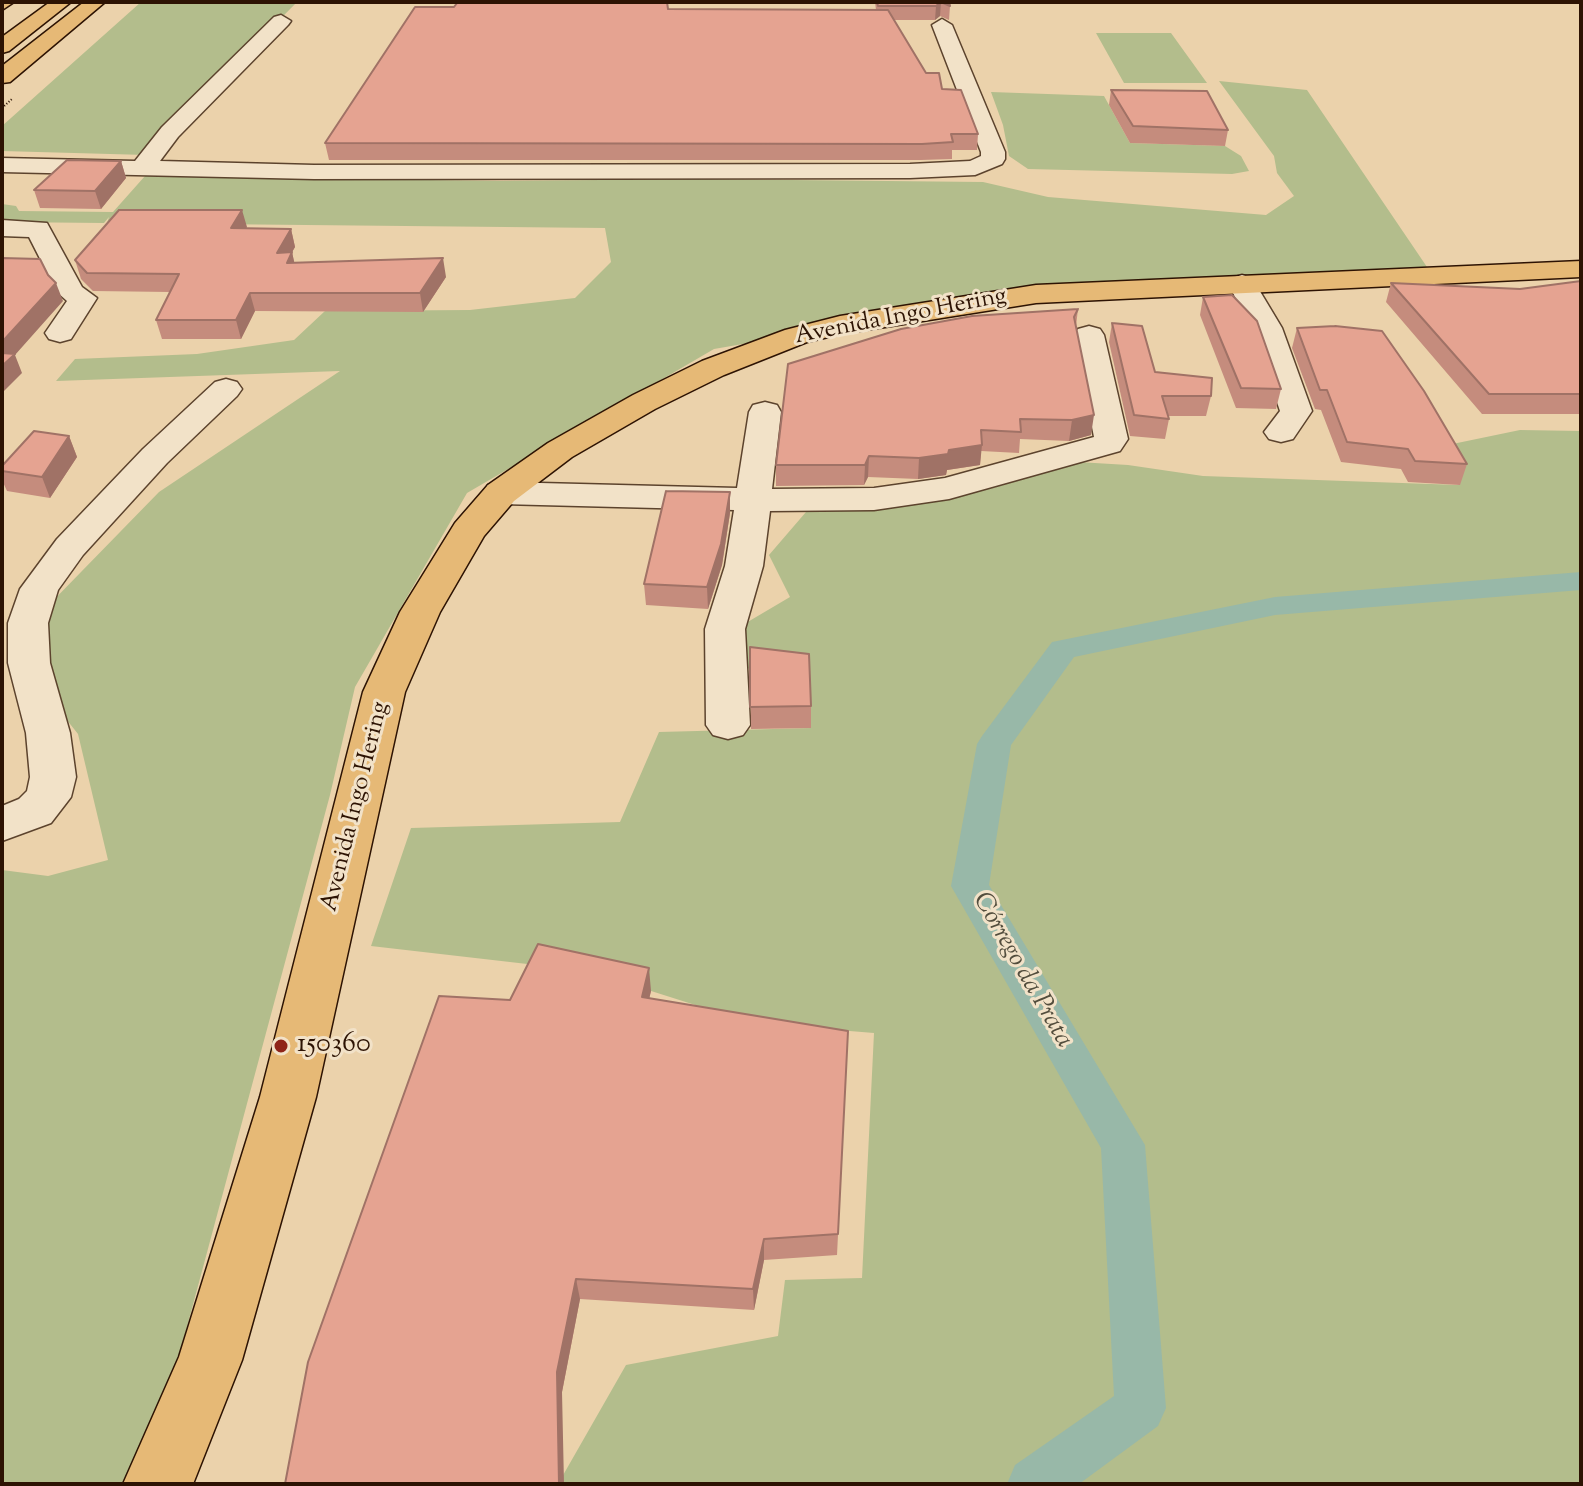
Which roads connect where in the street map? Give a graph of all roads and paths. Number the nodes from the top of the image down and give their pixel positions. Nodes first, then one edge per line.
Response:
1 (33, 2) edge
2 (62, 2) edge
3 (96, 2) edge
4 (281, 21) dead end
5 (2, 25) edge
6 (942, 25) edge
7 (2, 47) edge
8 (2, 77) edge
9 (10, 100) dead end
10 (2, 105) edge
11 (2, 165) edge
12 (142, 168) junction
13 (2, 228) edge
14 (1581, 269) edge
15 (1242, 284) junction
16 (60, 333) dead end
17 (1089, 335) dead end
18 (226, 389) dead end
19 (765, 412) dead end
20 (1281, 432) dead end
21 (501, 493) junction
22 (752, 500) junction
23 (728, 725) dead end
24 (2, 824) edge
25 (158, 1484) edge

1 - 5 main road
2 - 7 main road
3 - 8 main road
4 - 12 lane
6 - 12 lane
9 - 10 path
11 - 12 lane
13 - 16 lane
14 - 15 main road, Avenida Ingo Hering
15 - 20 lane
15 - 21 main road, Avenida Ingo Hering
17 - 22 lane
18 - 24 lane
19 - 22 lane
21 - 22 lane
21 - 25 main road, Avenida Ingo Hering
22 - 23 lane

